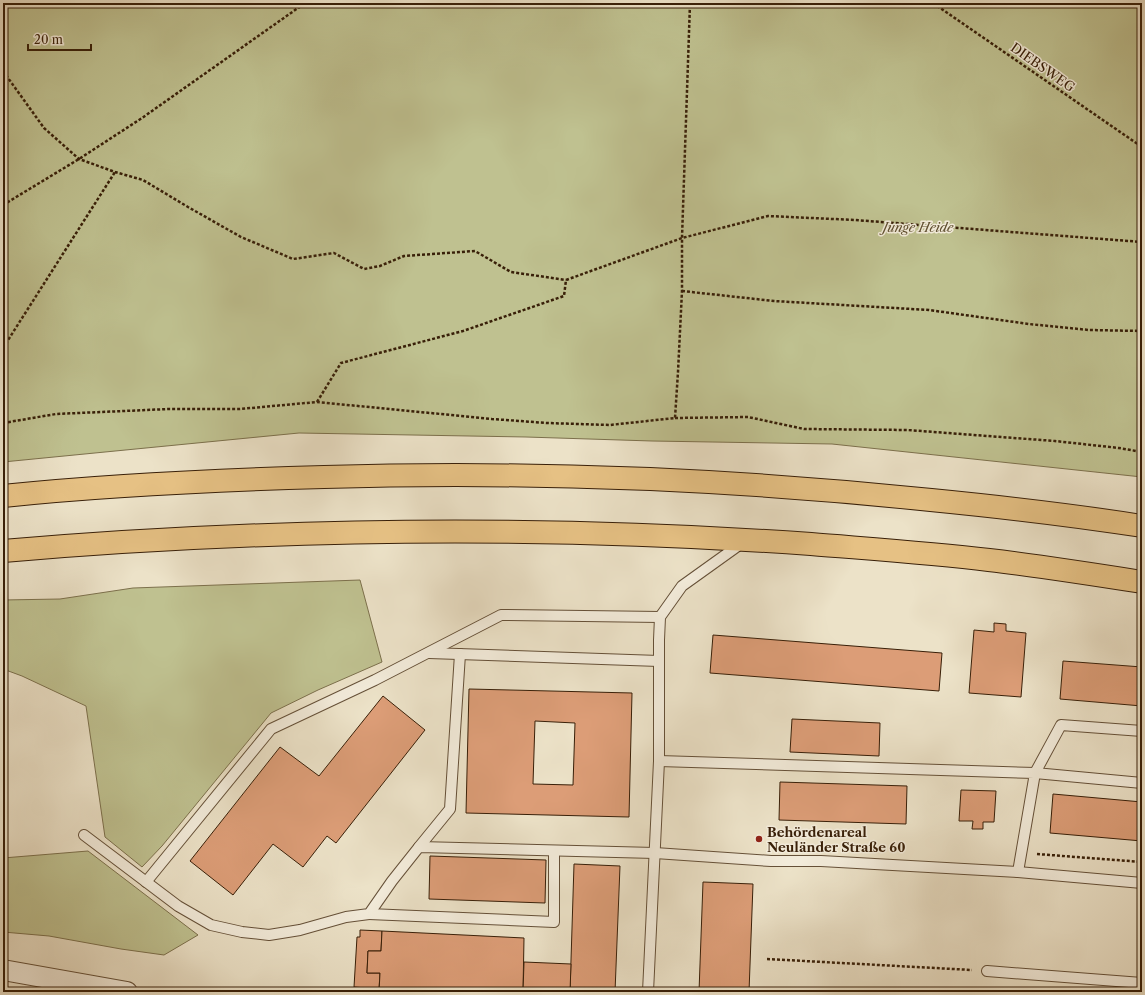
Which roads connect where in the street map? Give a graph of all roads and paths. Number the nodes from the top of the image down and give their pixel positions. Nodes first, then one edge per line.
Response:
1 (305, 3) edge
2 (690, 3) edge
3 (933, 3) edge
4 (3, 72) edge
5 (1142, 147) edge
6 (79, 159) junction
7 (115, 172) junction
8 (3, 205) edge
9 (682, 238) junction
10 (1142, 242) edge
11 (566, 280) junction
12 (682, 291) junction
13 (1142, 331) edge
14 (3, 348) edge
15 (317, 402) junction
16 (675, 418) junction
17 (3, 423) edge
18 (1142, 452) edge
19 (3, 496) edge
20 (1142, 526) edge
21 (747, 540) junction
22 (3, 551) edge
23 (1142, 582) edge
24 (660, 617) junction
25 (427, 653) junction
26 (460, 654) junction
27 (659, 661) junction
28 (1142, 731) edge
29 (659, 761) junction
30 (1035, 773) junction
31 (1142, 783) edge
32 (84, 835) dead end
33 (420, 847) junction
34 (554, 851) junction
35 (1022, 852) junction
36 (655, 853) junction
37 (1142, 862) edge
38 (1018, 872) junction
39 (146, 882) junction
40 (1142, 883) edge
41 (369, 914) junction
42 (767, 960) dead end
43 (3, 970) edge
44 (987, 971) joint
45 (1142, 983) edge
46 (57, 986) edge
47 (127, 992) edge
48 (648, 992) edge

1 - 6 path
2 - 9 path
3 - 5 path, DIEBSWEG
4 - 6 path
6 - 7 path
6 - 8 path
7 - 11 path
7 - 14 path
9 - 10 path
9 - 11 path
9 - 12 path
11 - 15 path
12 - 13 path
12 - 16 path
15 - 16 path
15 - 17 path
16 - 18 path
19 - 20 highway
21 - 22 highway
21 - 23 highway
21 - 24 lane
24 - 25 lane
24 - 27 lane
25 - 26 lane
25 - 39 lane
26 - 27 lane
26 - 33 lane
27 - 29 lane
28 - 30 lane
29 - 30 lane
29 - 36 lane
30 - 31 lane
30 - 35 lane
32 - 39 lane
33 - 34 lane
33 - 41 lane
34 - 36 lane
34 - 41 lane
35 - 37 path
35 - 38 lane
36 - 38 lane
36 - 48 lane
38 - 40 lane
39 - 41 lane
42 - 44 path
43 - 46 street
44 - 45 lane
46 - 47 street

